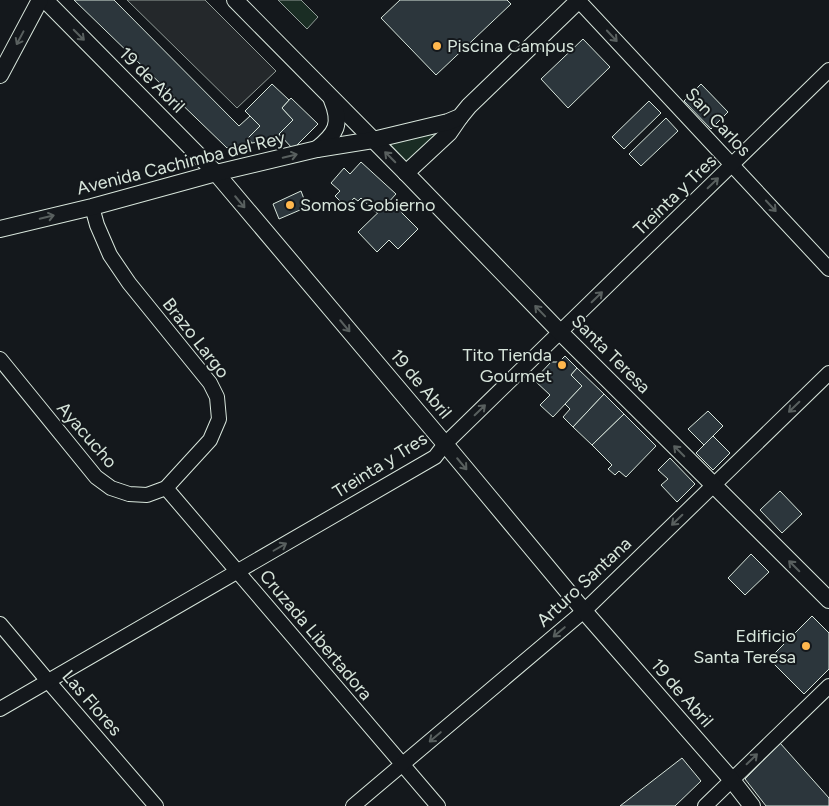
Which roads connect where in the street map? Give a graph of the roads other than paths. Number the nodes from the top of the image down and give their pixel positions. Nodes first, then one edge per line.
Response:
1 (40, 0) edge
2 (45, 0) edge
3 (235, 0) edge
4 (579, 0) edge
5 (829, 70) edge
6 (0, 75) edge
7 (332, 98) junction
8 (465, 111) junction
9 (370, 137) junction
10 (317, 149) junction
11 (732, 165) junction
12 (216, 173) junction
13 (406, 173) junction
14 (92, 207) junction
15 (0, 229) edge
16 (829, 269) edge
17 (560, 332) junction
18 (0, 359) edge
19 (829, 373) edge
20 (445, 444) junction
21 (713, 485) junction
22 (166, 488) junction
23 (238, 571) junction
24 (829, 600) edge
25 (584, 611) junction
26 (0, 624) edge
27 (48, 682) junction
28 (829, 686) edge
29 (0, 709) edge
30 (402, 765) junction
31 (732, 779) junction
32 (156, 806) edge
33 (353, 806) edge
34 (438, 806) edge
35 (705, 806) edge
36 (752, 806) edge

1 -> 6 street
2 -> 12 street, 19 de Abril
3 - 7 street, Santa Teresa
4 - 8 street
4 -> 11 street, San Carlos
5 - 11 street, Treinta y Tres
7 - 9 street, Santa Teresa
7 - 10 street
8 - 9 street, Avenida Cachimba del Rey
8 - 13 street
9 - 10 street, Avenida Cachimba del Rey
13 -> 9 street, Santa Teresa
12 -> 10 street, Avenida Cachimba del Rey
11 -> 16 street, San Carlos
17 -> 11 street, Treinta y Tres
12 - 14 street, Avenida Cachimba del Rey
12 -> 20 street, 19 de Abril
17 -> 13 street, Santa Teresa
15 -> 14 street, Avenida Cachimba del Rey
14 - 22 street, Brazo Largo
20 -> 17 street, Treinta y Tres
21 -> 17 street, Santa Teresa
18 - 22 street, Ayacucho
19 -> 21 street, Arturo Santana
23 -> 20 street, Treinta y Tres
20 -> 25 street, 19 de Abril
24 -> 21 street, Santa Teresa
21 -> 25 street, Arturo Santana
22 - 23 street, Cruzada Libertadora
23 - 27 street, Treinta y Tres
23 - 30 street, Cruzada Libertadora
25 -> 30 street, Arturo Santana
25 - 31 street, 19 de Abril
26 - 27 street, Las Flores
27 - 29 street, Treinta y Tres
27 - 32 street, Las Flores
31 -> 28 street
30 - 33 street, Arturo Santana
30 - 34 street, Cruzada Libertadora
31 - 35 street
31 - 36 street, 19 de Abril

